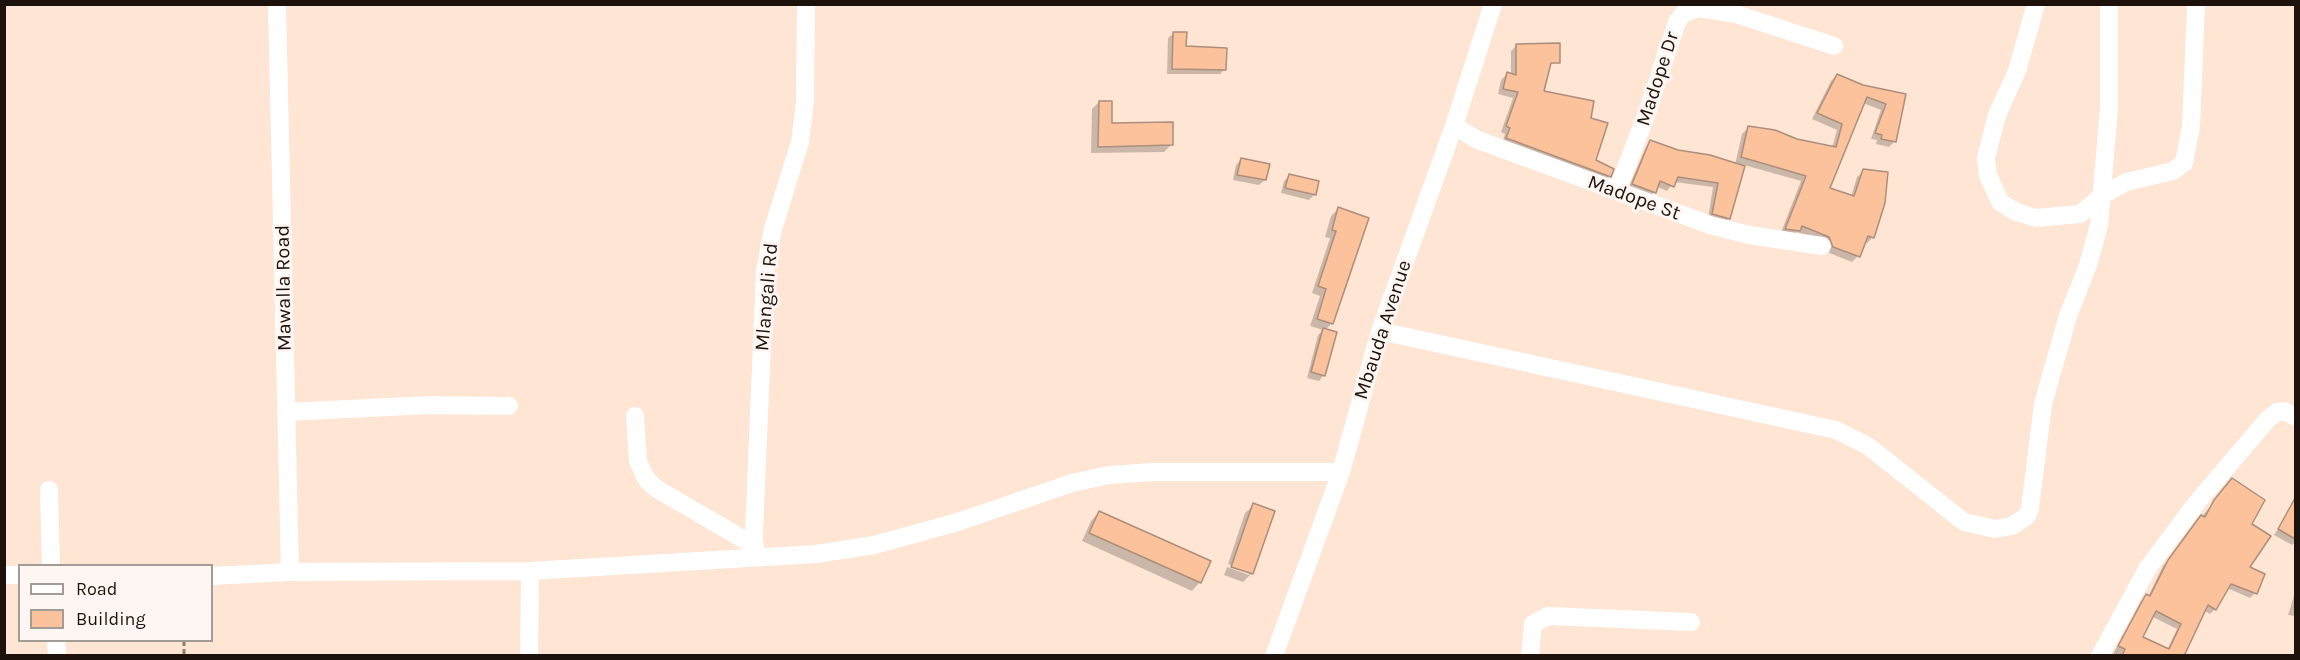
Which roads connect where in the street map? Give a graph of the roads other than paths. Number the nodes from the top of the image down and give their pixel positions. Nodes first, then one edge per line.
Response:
1 (278, 4) edge
2 (806, 4) edge
3 (1493, 4) edge
4 (2036, 4) edge
5 (2109, 4) edge
6 (2196, 4) edge
7 (1834, 46) dead end
8 (1454, 126) junction
9 (1617, 191) junction
10 (2103, 195) junction
11 (1822, 246) dead end
12 (1380, 331) junction
13 (509, 405) dead end
14 (287, 412) junction
15 (635, 416) dead end
16 (2295, 417) edge
17 (1341, 472) junction
18 (49, 490) dead end
19 (754, 551) junction
20 (51, 564) edge
21 (530, 571) junction
22 (290, 572) junction
23 (213, 576) edge
24 (1691, 622) dead end
25 (529, 656) edge
26 (1274, 656) edge
27 (1530, 656) edge
28 (2100, 656) edge

1 - 14 street, Mawalla Road
2 - 19 street, Mlangali Rd
3 - 8 street, Mbauda Avenue
4 - 10 street
5 - 10 street
6 - 10 street
7 - 9 street, Madope Dr
8 - 9 street, Madope St
8 - 12 street, Mbauda Avenue
9 - 11 street, Madope St
10 - 12 street
12 - 17 street, Mbauda Avenue
13 - 14 street
14 - 22 street, Mawalla Road
15 - 19 street
16 - 28 street
17 - 19 street
17 - 26 street, Mbauda Avenue
18 - 20 street
19 - 21 street
21 - 22 street
21 - 25 street
22 - 23 street
24 - 27 street

